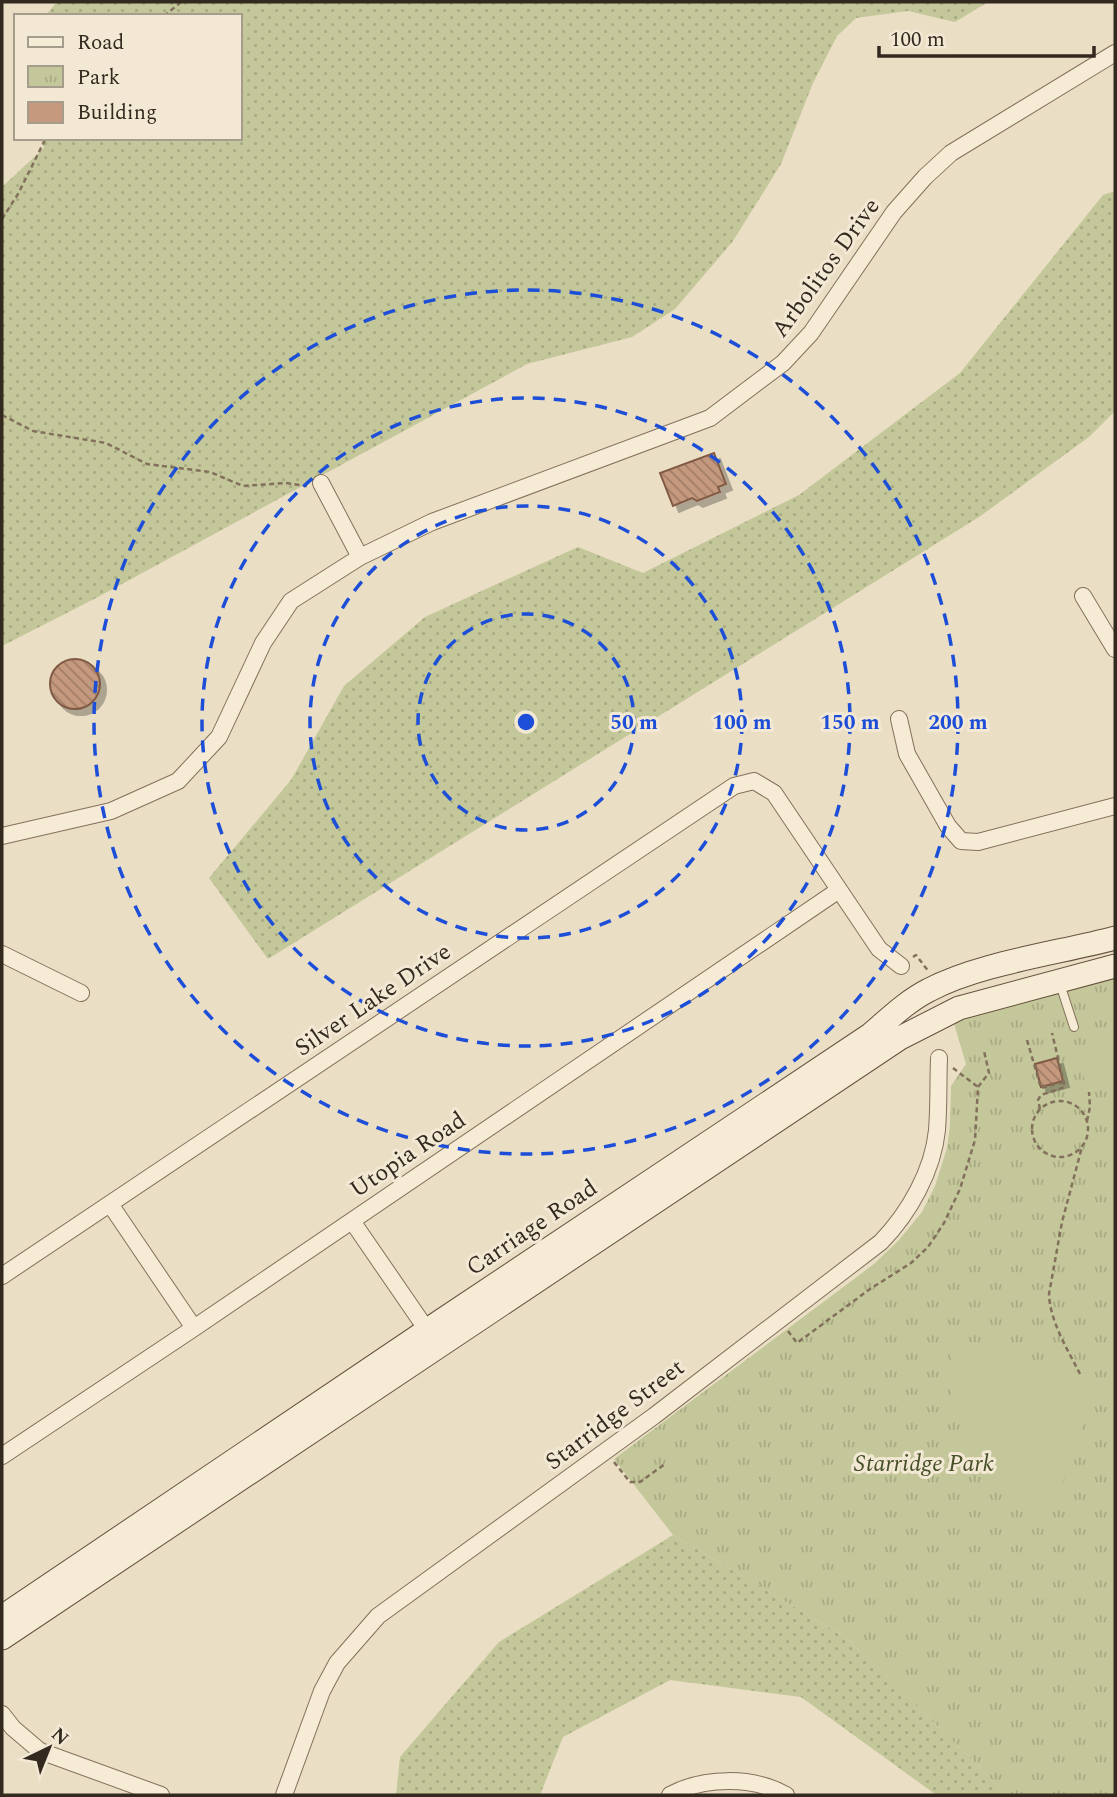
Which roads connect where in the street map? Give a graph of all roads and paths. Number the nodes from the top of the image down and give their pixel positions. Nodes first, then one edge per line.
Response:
1 (181, 2) edge
2 (166, 14) edge
3 (1115, 53) edge
4 (45, 140) edge
5 (2, 219) edge
6 (2, 415) edge
7 (323, 486) joint
8 (360, 556) junction
9 (1083, 596) dead end
10 (1115, 649) edge
11 (899, 719) dead end
12 (1115, 806) edge
13 (2, 836) edge
14 (839, 890) junction
15 (1115, 938) edge
16 (2, 954) edge
17 (1051, 954) junction
18 (901, 966) joint
19 (1115, 966) edge
20 (933, 977) dead end
21 (1059, 981) junction
22 (81, 993) dead end
23 (1074, 1027) dead end
24 (1052, 1033) dead end
25 (1027, 1040) dead end
26 (863, 1051) junction
27 (939, 1058) dead end
28 (958, 1072) dead end
29 (1064, 1082) junction
30 (978, 1087) dead end
31 (1089, 1092) dead end
32 (1040, 1109) junction
33 (1087, 1121) junction
34 (1082, 1147) junction
35 (110, 1204) junction
36 (352, 1221) junction
37 (2, 1276) edge
38 (194, 1328) junction
39 (432, 1338) junction
40 (1080, 1374) dead end
41 (606, 1451) junction
42 (2, 1456) edge
43 (664, 1464) dead end
44 (229, 1475) junction
45 (2, 1617) edge
46 (2, 1638) edge
47 (2, 1714) edge
48 (161, 1795) edge
49 (284, 1795) edge
50 (670, 1795) edge
51 (786, 1795) edge

1 - 2 path
3 - 8 street, Arbolitos Drive
4 - 5 path
6 - 7 path
7 - 8 street
8 - 13 street, Arbolitos Drive
9 - 10 street
11 - 12 street
14 - 18 street
14 - 35 street, Silver Lake Drive
14 - 36 street, Utopia Road
15 - 17 street, Carriage Road
16 - 22 street
17 - 21 street
17 - 26 street, Carriage Road
18 - 20 path
19 - 21 street, Carriage Road
21 - 23 lane
21 - 26 street, Carriage Road
24 - 29 path
25 - 29 path
26 - 39 street, Carriage Road
27 - 41 street, Starridge Street
28 - 30 path
29 - 32 path
31 - 33 path
32 - 33 path
32 - 34 path
33 - 34 path
34 - 40 path
35 - 37 street, Silver Lake Drive
35 - 38 street
36 - 38 street, Utopia Road
36 - 39 street
38 - 42 street, Utopia Road
39 - 44 street, Carriage Road
41 - 43 path
41 - 49 street, Starridge Street
44 - 45 street, Carriage Road
44 - 46 street, Carriage Road
47 - 48 street
50 - 51 street

